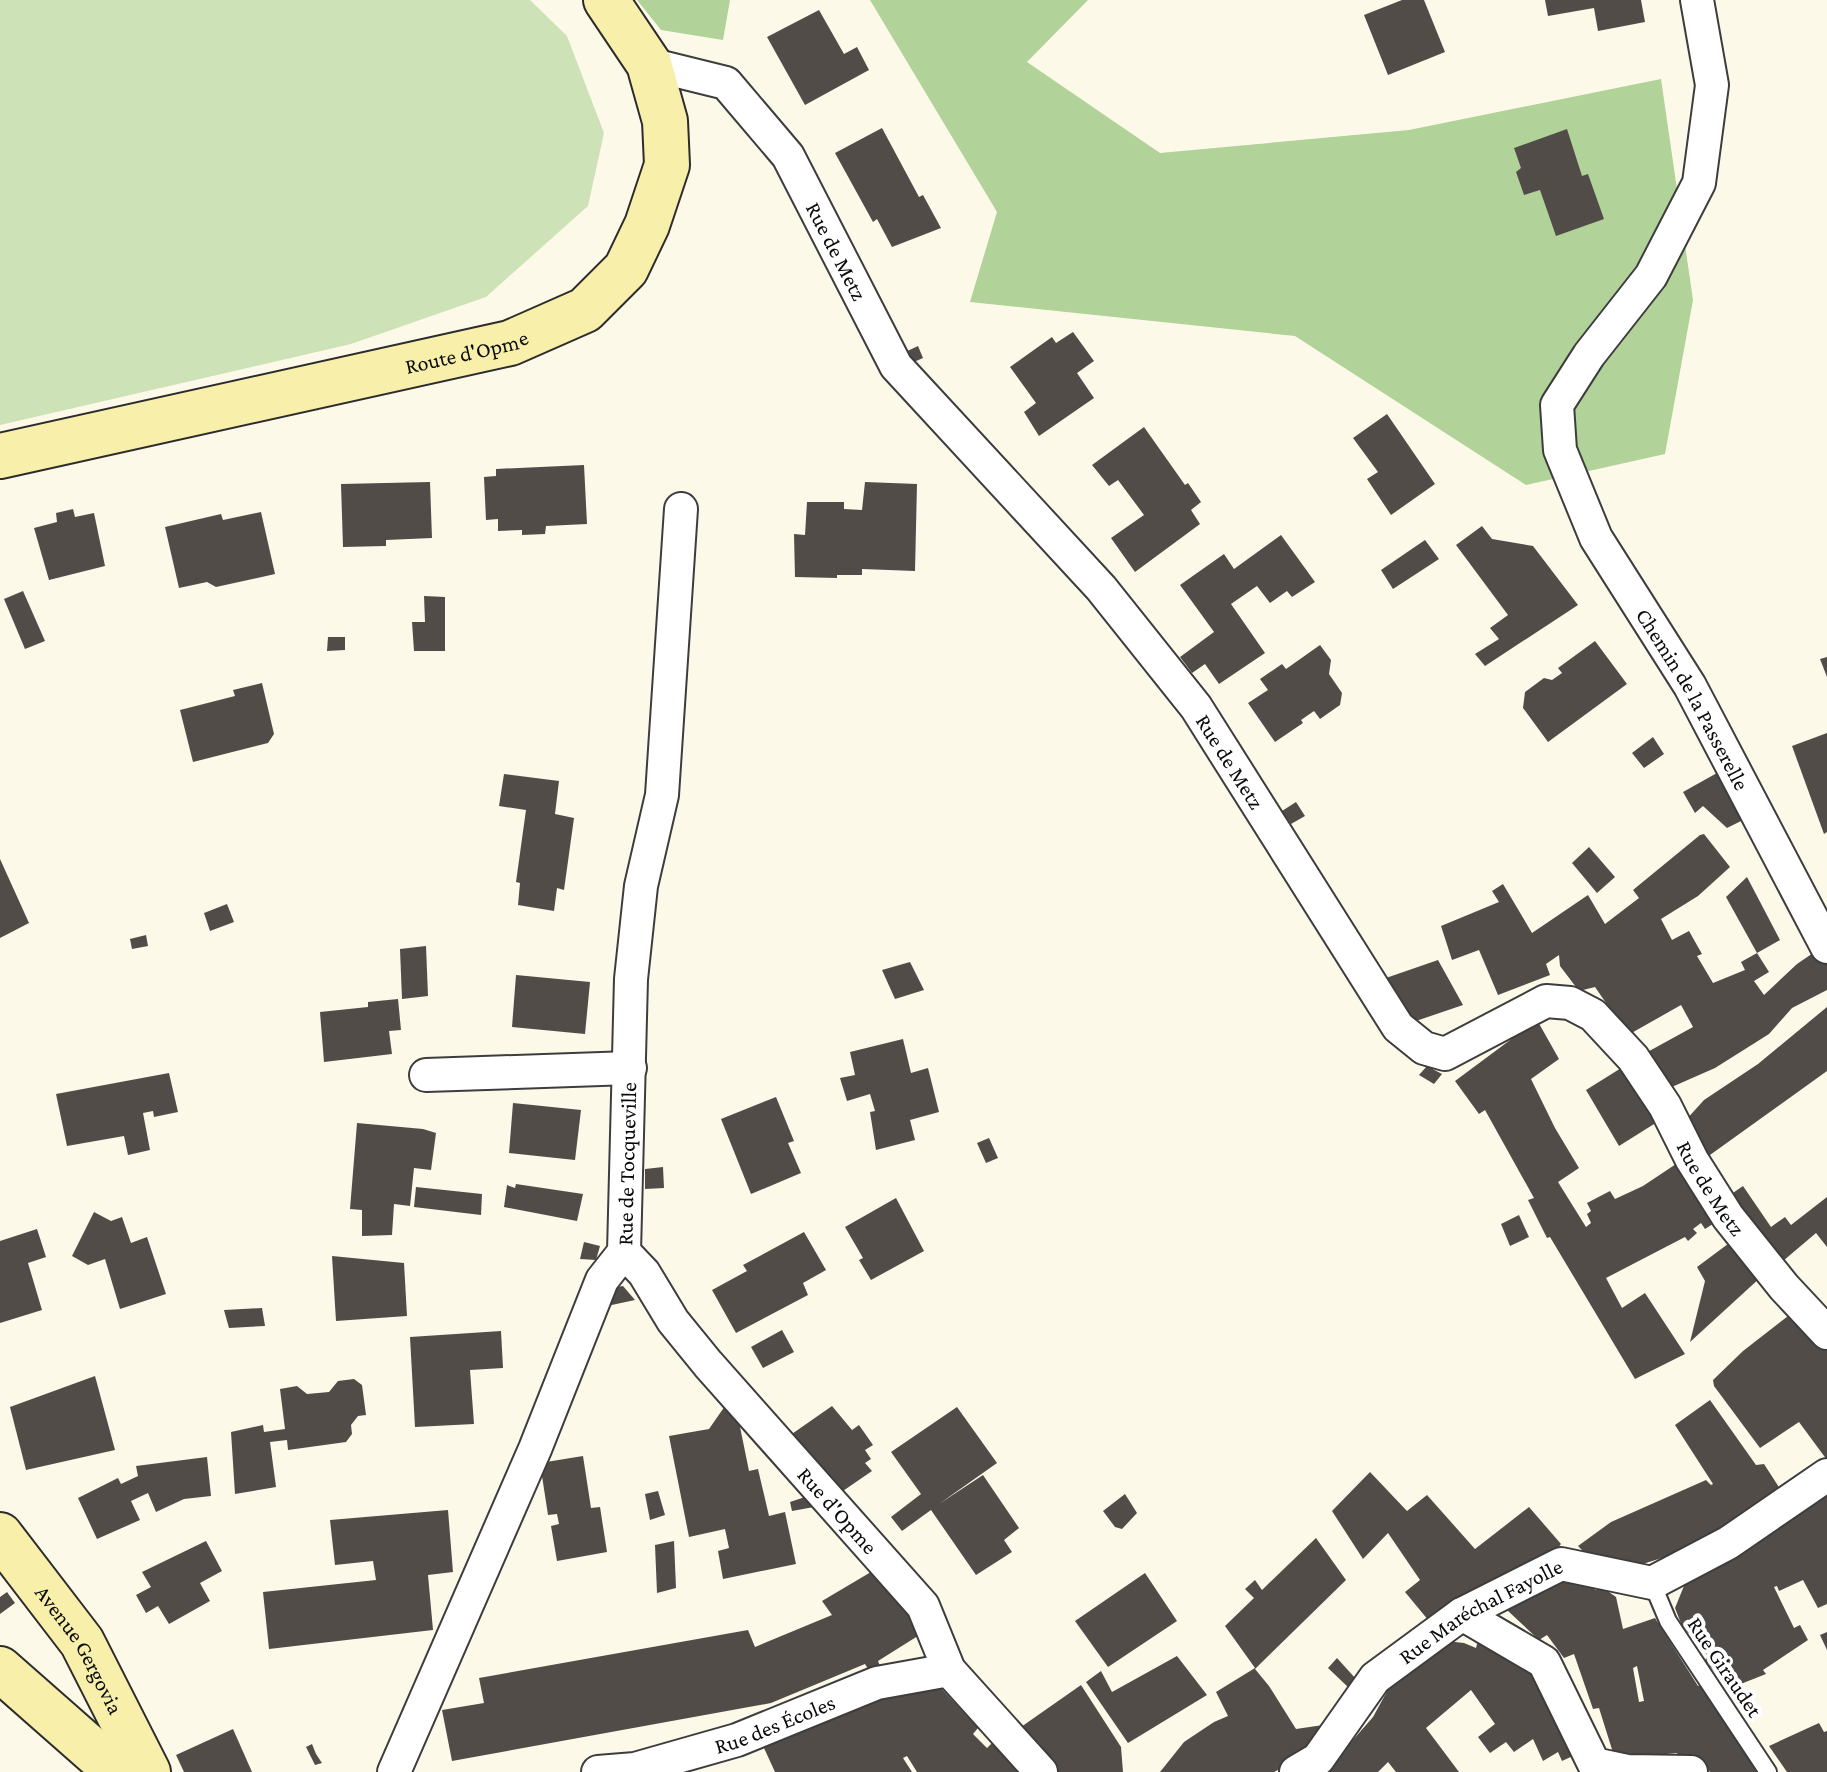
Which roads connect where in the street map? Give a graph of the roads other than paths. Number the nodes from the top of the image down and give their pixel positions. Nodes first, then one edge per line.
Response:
1 (606, 0) edge
2 (1697, 0) edge
3 (649, 64) junction
4 (0, 456) edge
5 (681, 509) dead end
6 (1827, 947) edge
7 (630, 1068) junction
8 (426, 1075) dead end
9 (624, 1252) junction
10 (1827, 1333) edge
11 (1827, 1475) edge
12 (0, 1535) edge
13 (1652, 1583) junction
14 (1462, 1614) junction
15 (82, 1642) junction
16 (949, 1670) junction
17 (11, 1679) edge
18 (117, 1772) edge
19 (148, 1772) edge
20 (394, 1772) edge
21 (598, 1772) edge
22 (1041, 1772) edge
23 (1296, 1772) edge
24 (1691, 1772) edge
25 (1768, 1772) edge

1 - 3 main road, Route d'Opme
2 - 6 street, Chemin de la Passerelle
3 - 4 main road, Route d'Opme
3 - 10 street, Rue de Metz
5 - 7 street, Rue de Tocqueville
7 - 8 street
7 - 9 street, Rue de Tocqueville
9 - 16 street, Rue d'Opme
9 - 20 street, Rue de Tocqueville
11 - 13 street
12 - 15 main road, Avenue Gergovia
13 - 14 street, Rue Maréchal Fayolle
13 - 25 lane, Rue Giraudet
14 - 23 street, Rue Maréchal Fayolle
14 - 24 street
15 - 17 main road
15 - 19 main road, Avenue Gergovia
16 - 21 street, Rue des Écoles
16 - 22 street, Rue d'Opme
17 - 18 main road

